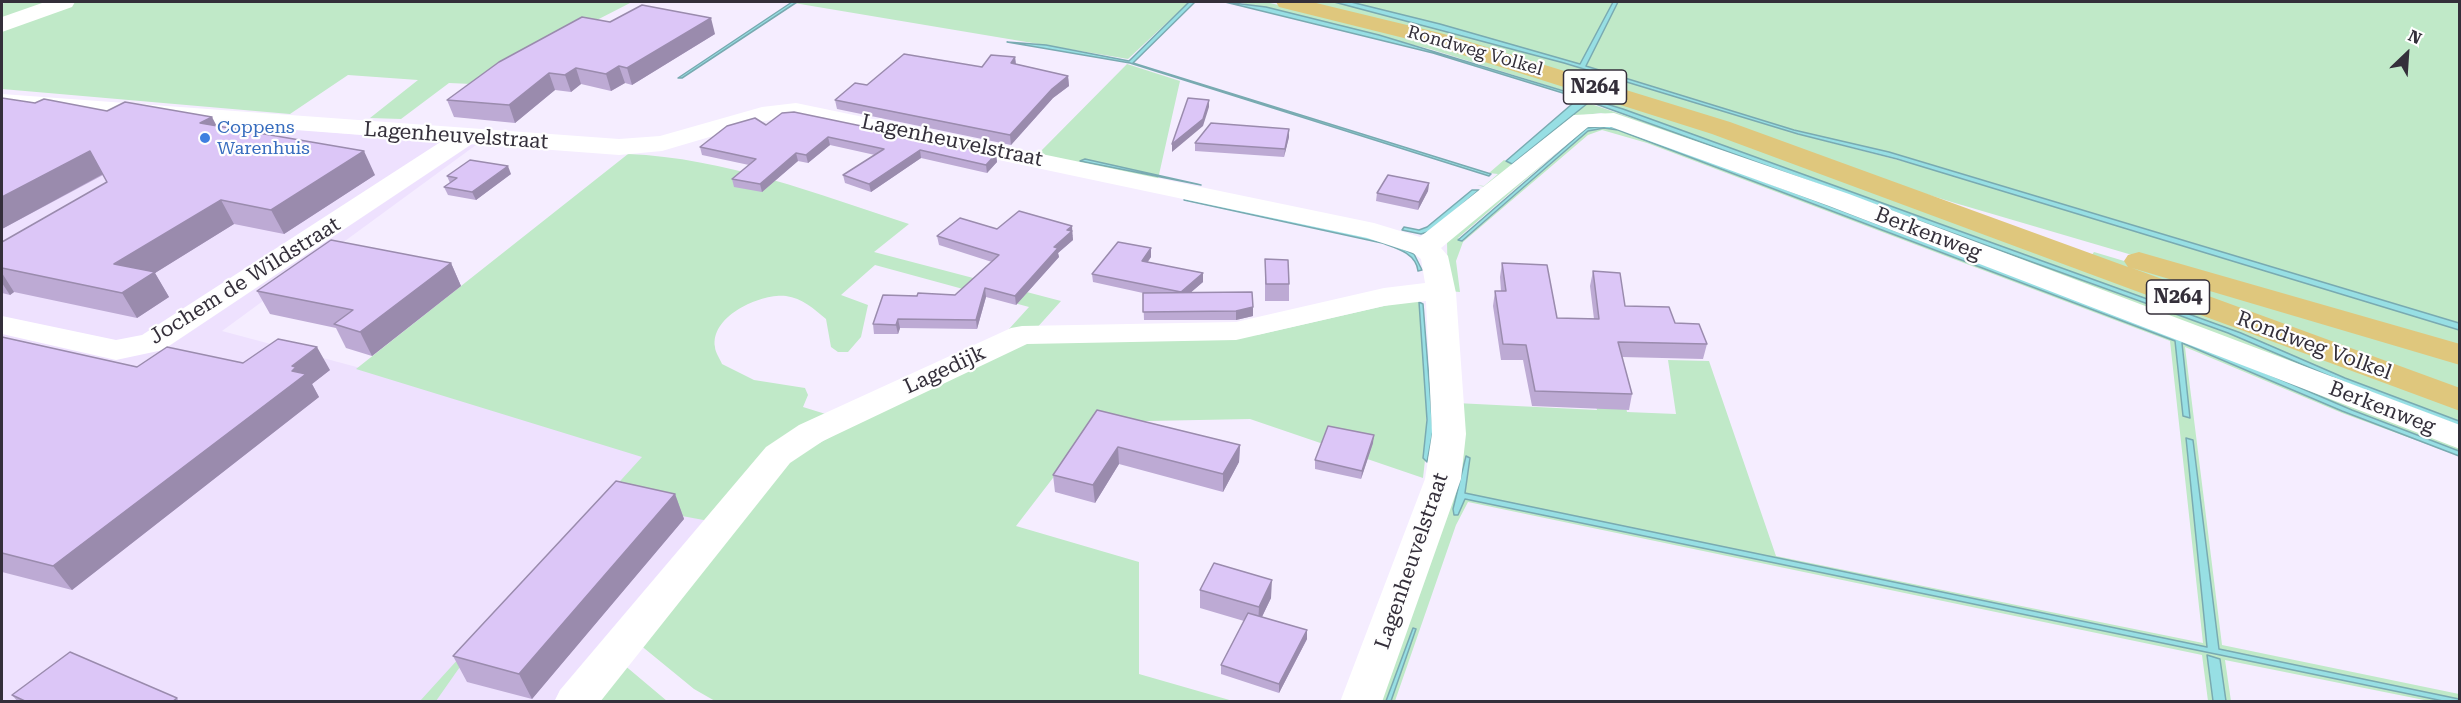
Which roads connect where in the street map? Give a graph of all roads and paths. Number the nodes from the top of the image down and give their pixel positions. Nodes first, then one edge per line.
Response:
1 (64, 2) edge
2 (1287, 2) edge
3 (2, 25) edge
4 (4, 103) edge
5 (467, 136) junction
6 (1898, 191) junction
7 (1423, 247) junction
8 (1441, 293) junction
9 (2, 326) edge
10 (2460, 355) edge
11 (2460, 400) edge
12 (2460, 438) edge
13 (574, 702) edge
14 (1361, 702) edge

1 - 3 street
2 - 6 main road, Rondweg Volkel / N264
4 - 5 street, Lagenheuvelstraat
5 - 7 street, Lagenheuvelstraat
5 - 9 street, Jochem de Wildstraat
6 - 10 main road, Rondweg Volkel / N264
6 - 11 main road, Rondweg Volkel / N264
7 - 8 street, Lagenheuvelstraat
7 - 12 street, Berkenweg
8 - 13 street, Lagedijk
8 - 14 street, Lagenheuvelstraat

